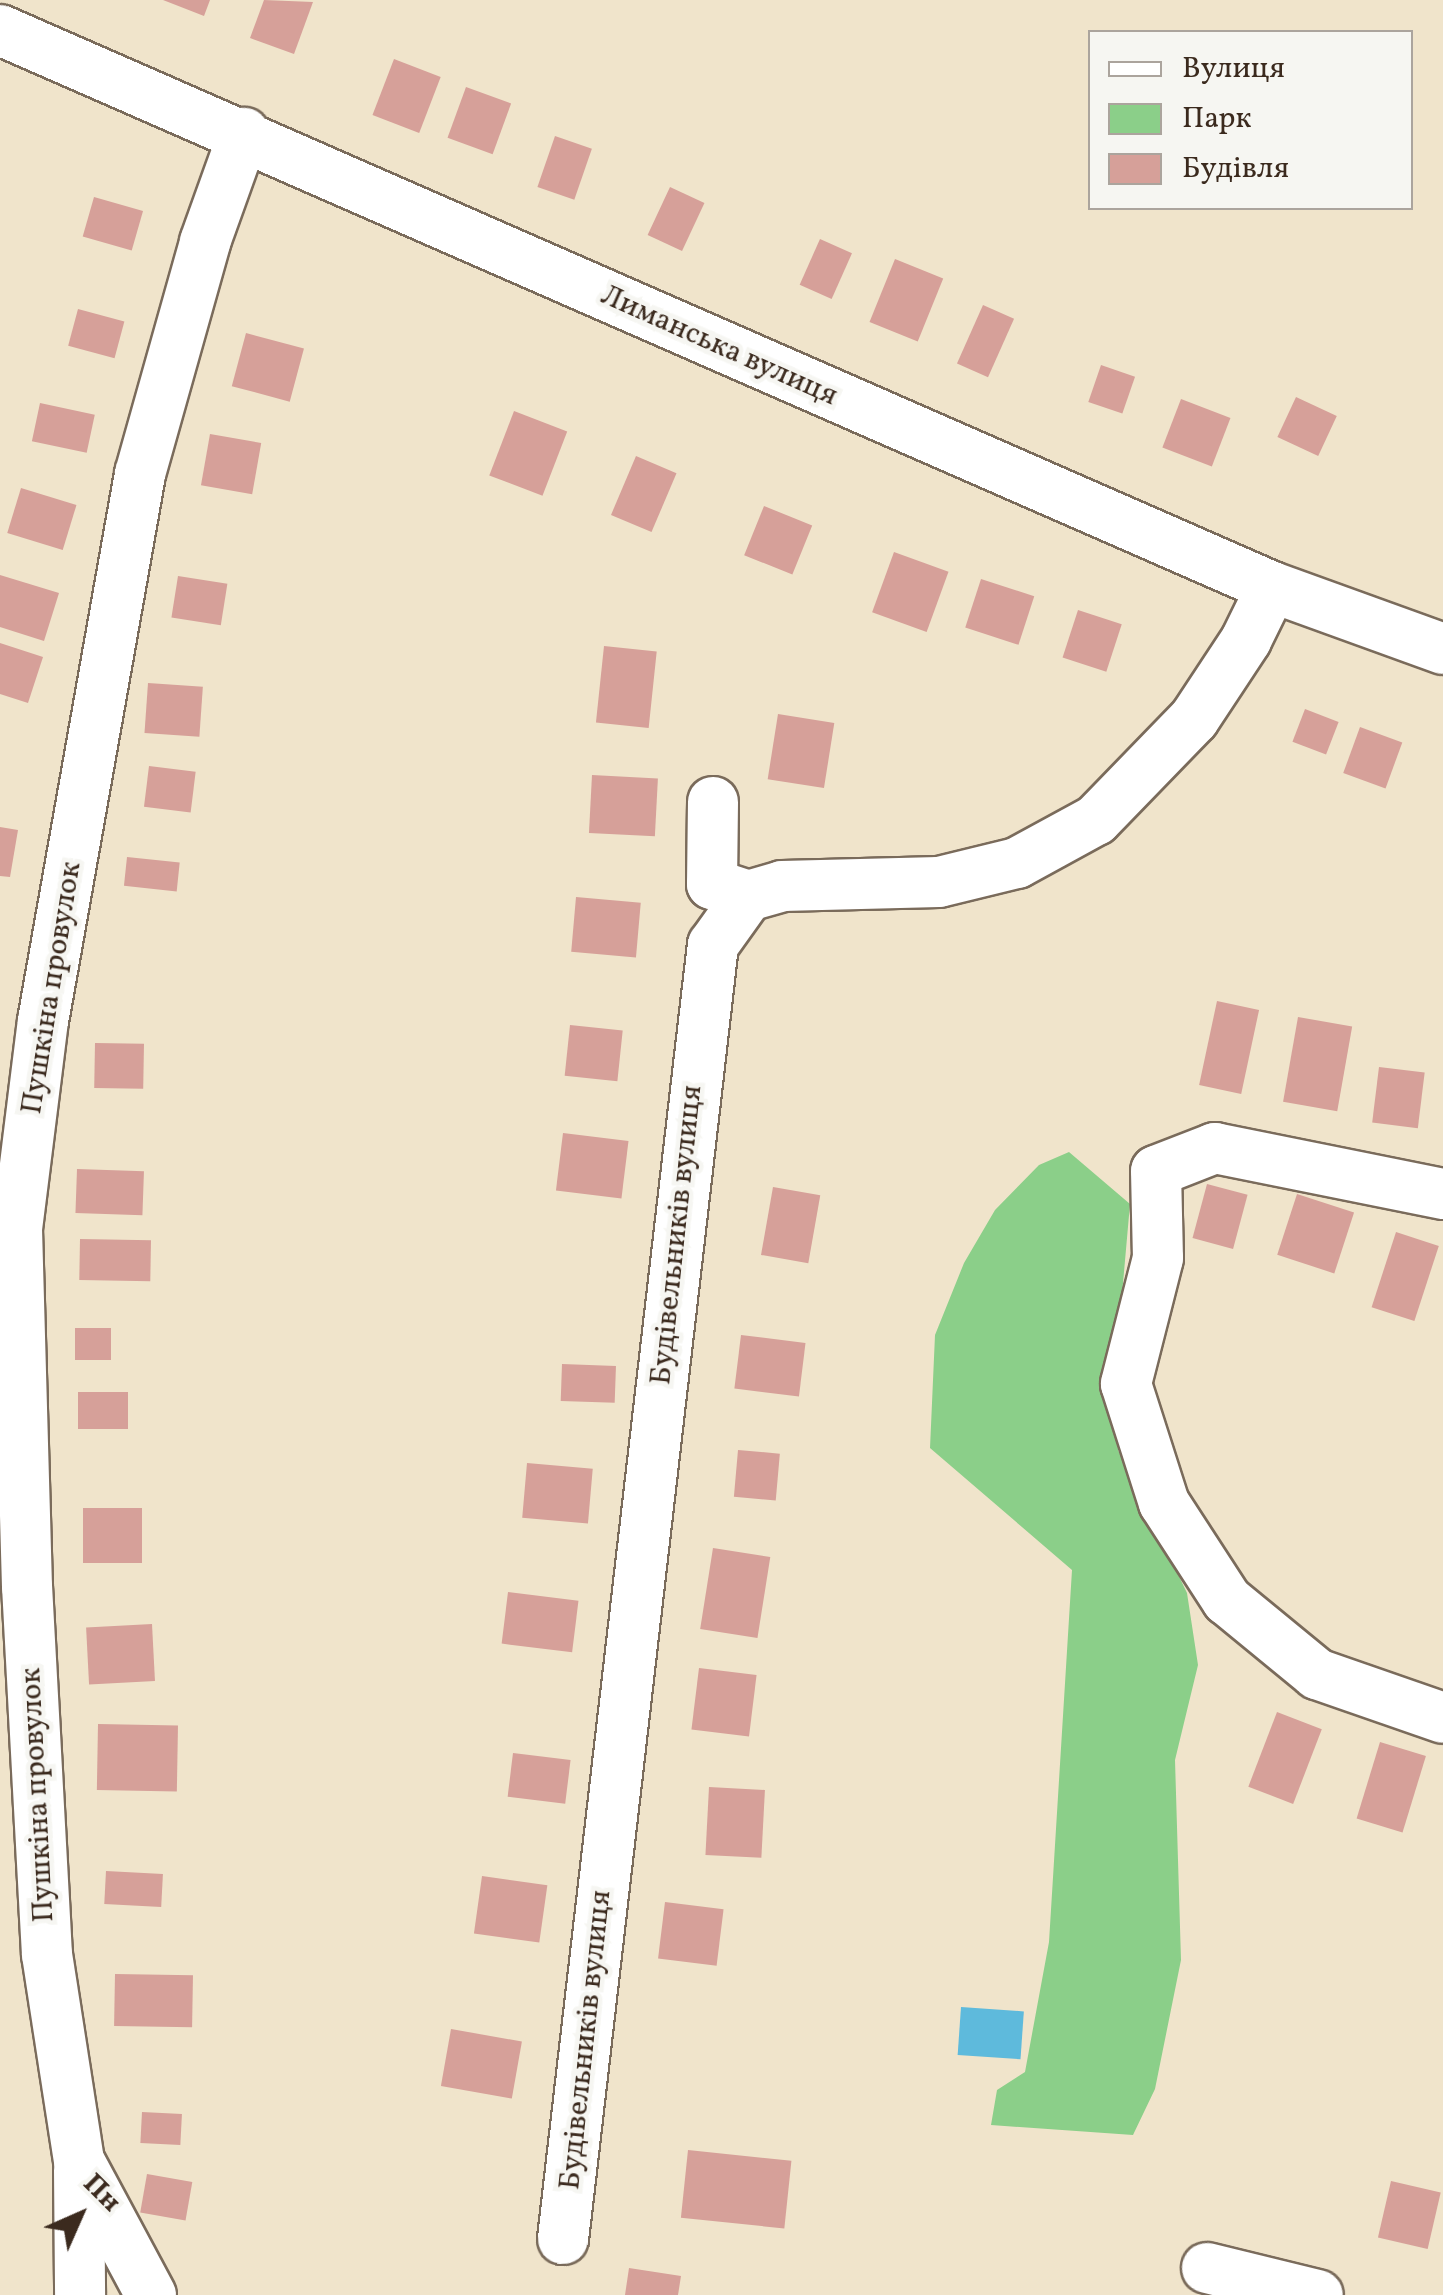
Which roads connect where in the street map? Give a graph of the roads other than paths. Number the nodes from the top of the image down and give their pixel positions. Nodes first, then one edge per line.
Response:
1 (0, 30) edge
2 (244, 133) junction
3 (1272, 587) junction
4 (1443, 649) edge
5 (713, 802) dead end
6 (748, 896) junction
7 (1443, 1194) edge
8 (1443, 1718) edge
9 (80, 2161) junction
10 (563, 2239) dead end
11 (1206, 2268) dead end
12 (80, 2295) edge
13 (151, 2295) edge
14 (1318, 2295) edge

1 - 2 street, Лиманська вулиця
2 - 3 street, Лиманська вулиця
2 - 9 street, Пушкіна провулок
3 - 4 street, Лиманська вулиця
3 - 6 street
5 - 6 street
6 - 10 street, Будівельників вулиця
7 - 8 street
9 - 12 street, Пушкіна провулок
9 - 13 street, Пушкіна провулок
11 - 14 street

